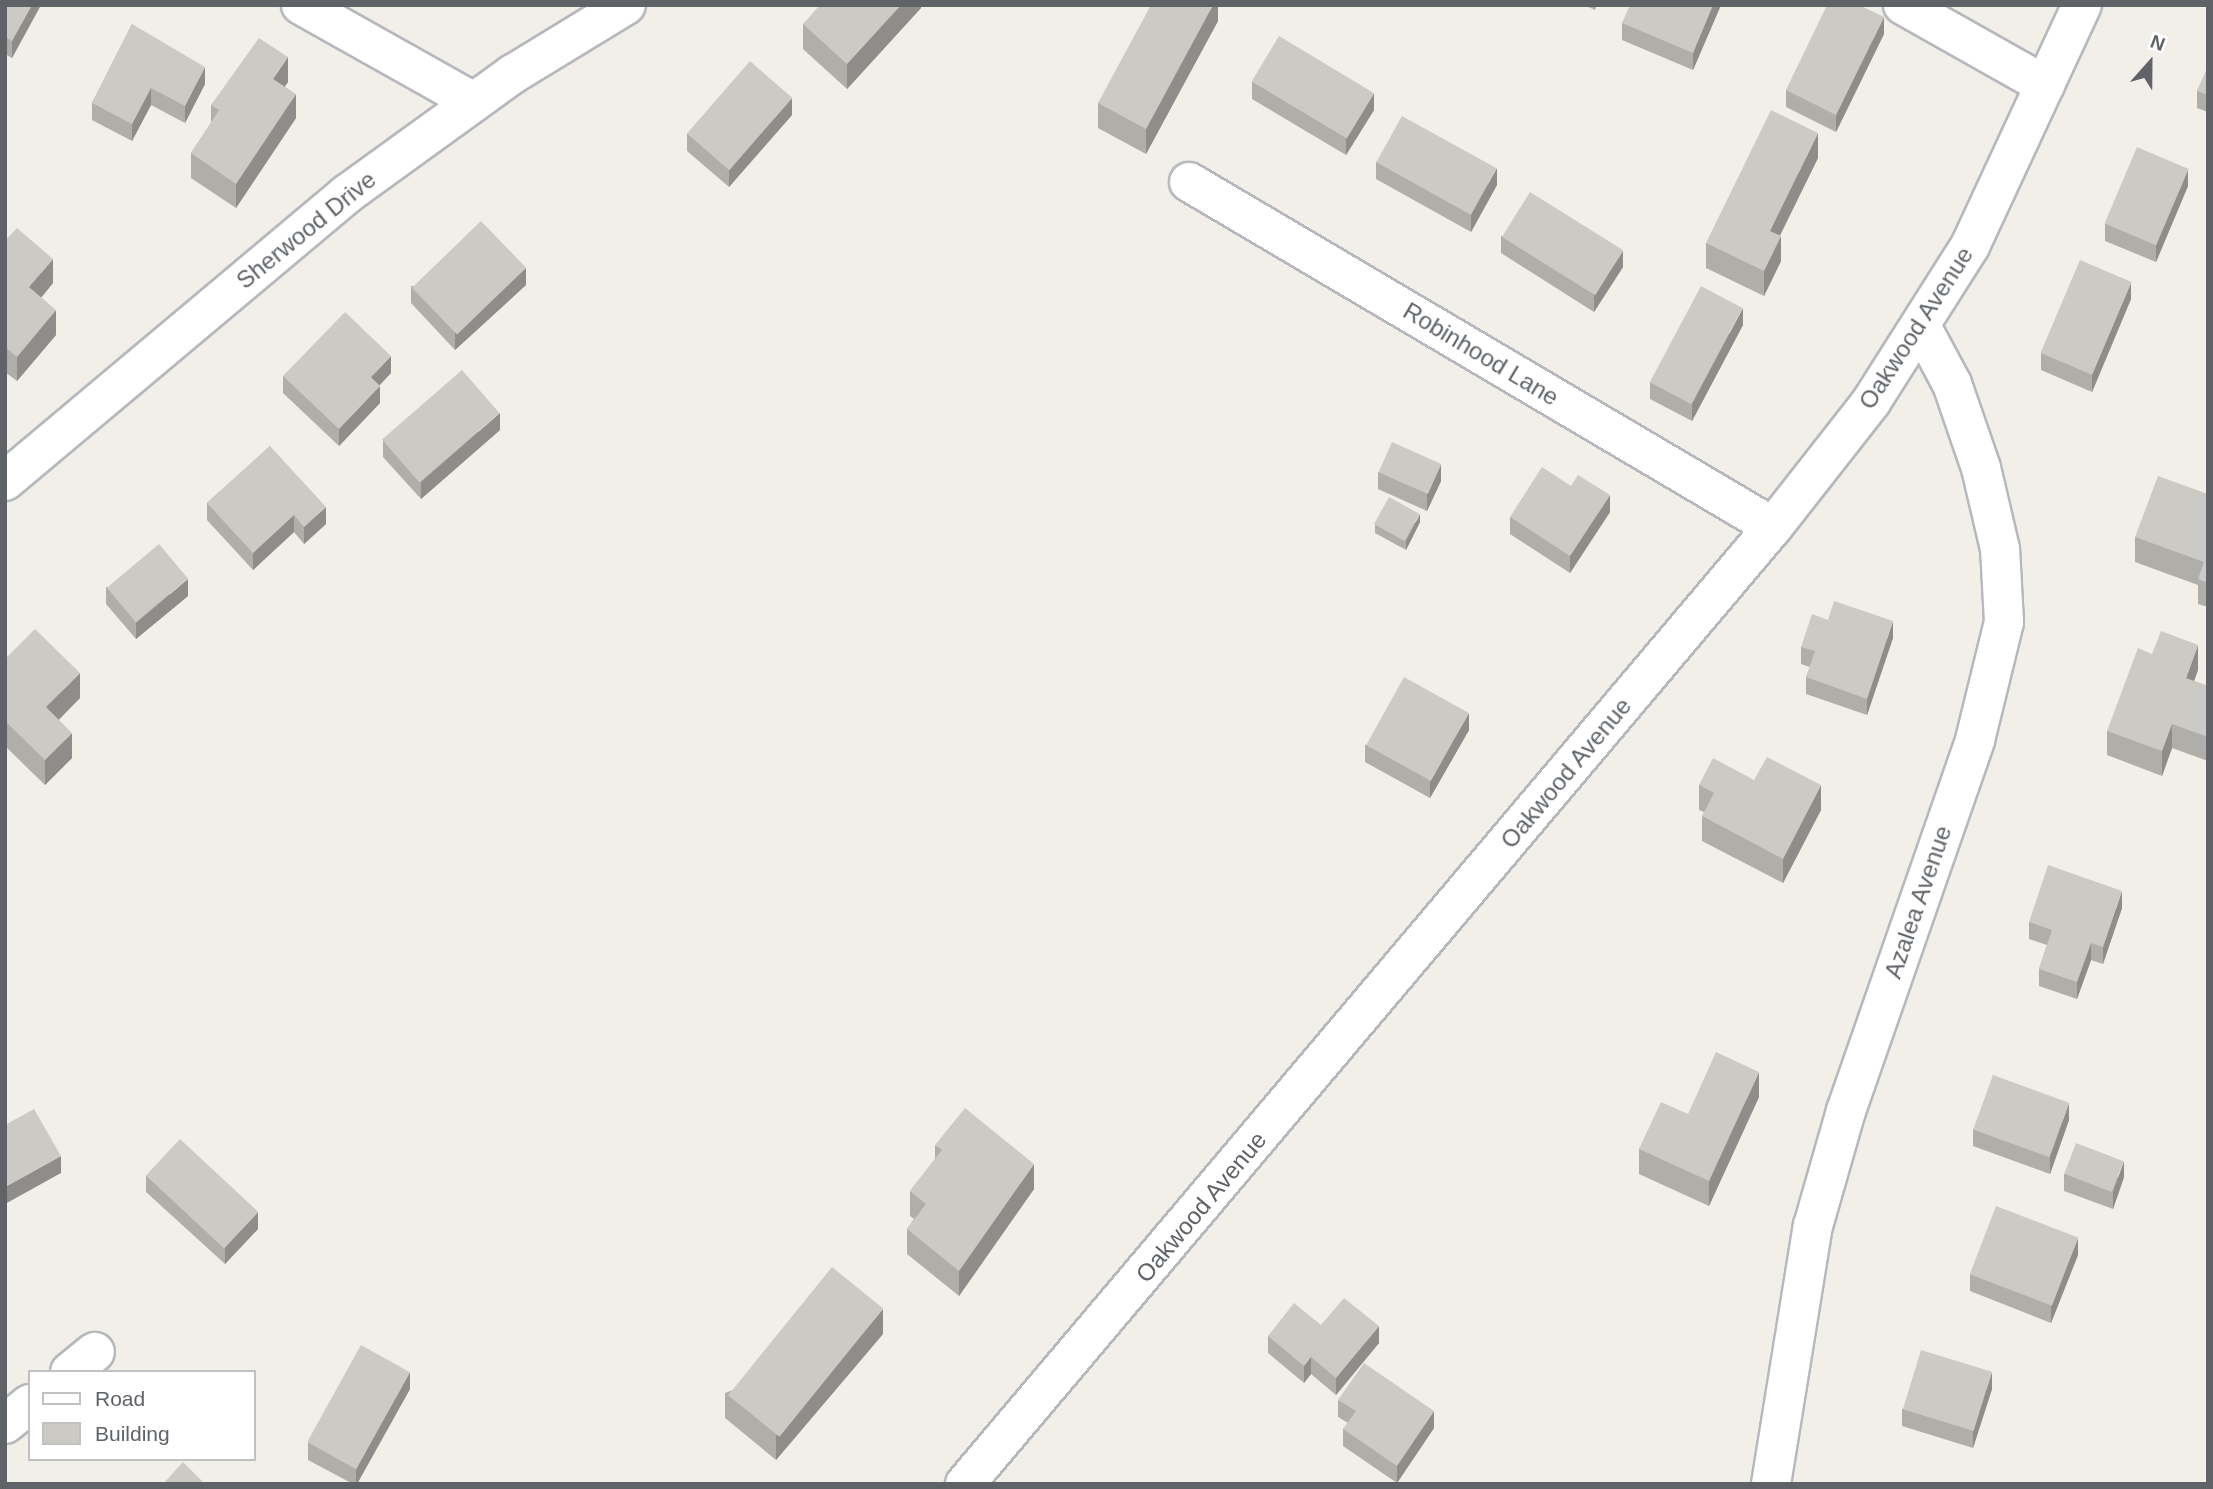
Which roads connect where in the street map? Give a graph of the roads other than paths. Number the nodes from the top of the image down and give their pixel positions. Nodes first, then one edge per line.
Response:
1 (302, 5) edge
2 (626, 5) edge
3 (1903, 5) edge
4 (2082, 5) edge
5 (2045, 85) junction
6 (474, 102) junction
7 (1189, 182) dead end
8 (1922, 328) junction
9 (5, 481) edge
10 (1773, 527) junction
11 (28, 1406) edge
12 (5, 1424) edge
13 (965, 1484) edge
14 (1771, 1484) edge

1 - 6 street
2 - 6 street, Sherwood Drive
3 - 5 street
4 - 5 street, Oakwood Avenue
5 - 8 street, Oakwood Avenue
6 - 9 street, Sherwood Drive
7 - 10 street, Robinhood Lane
8 - 10 street, Oakwood Avenue
8 - 14 street, Azalea Avenue
10 - 13 street, Oakwood Avenue
11 - 12 street

